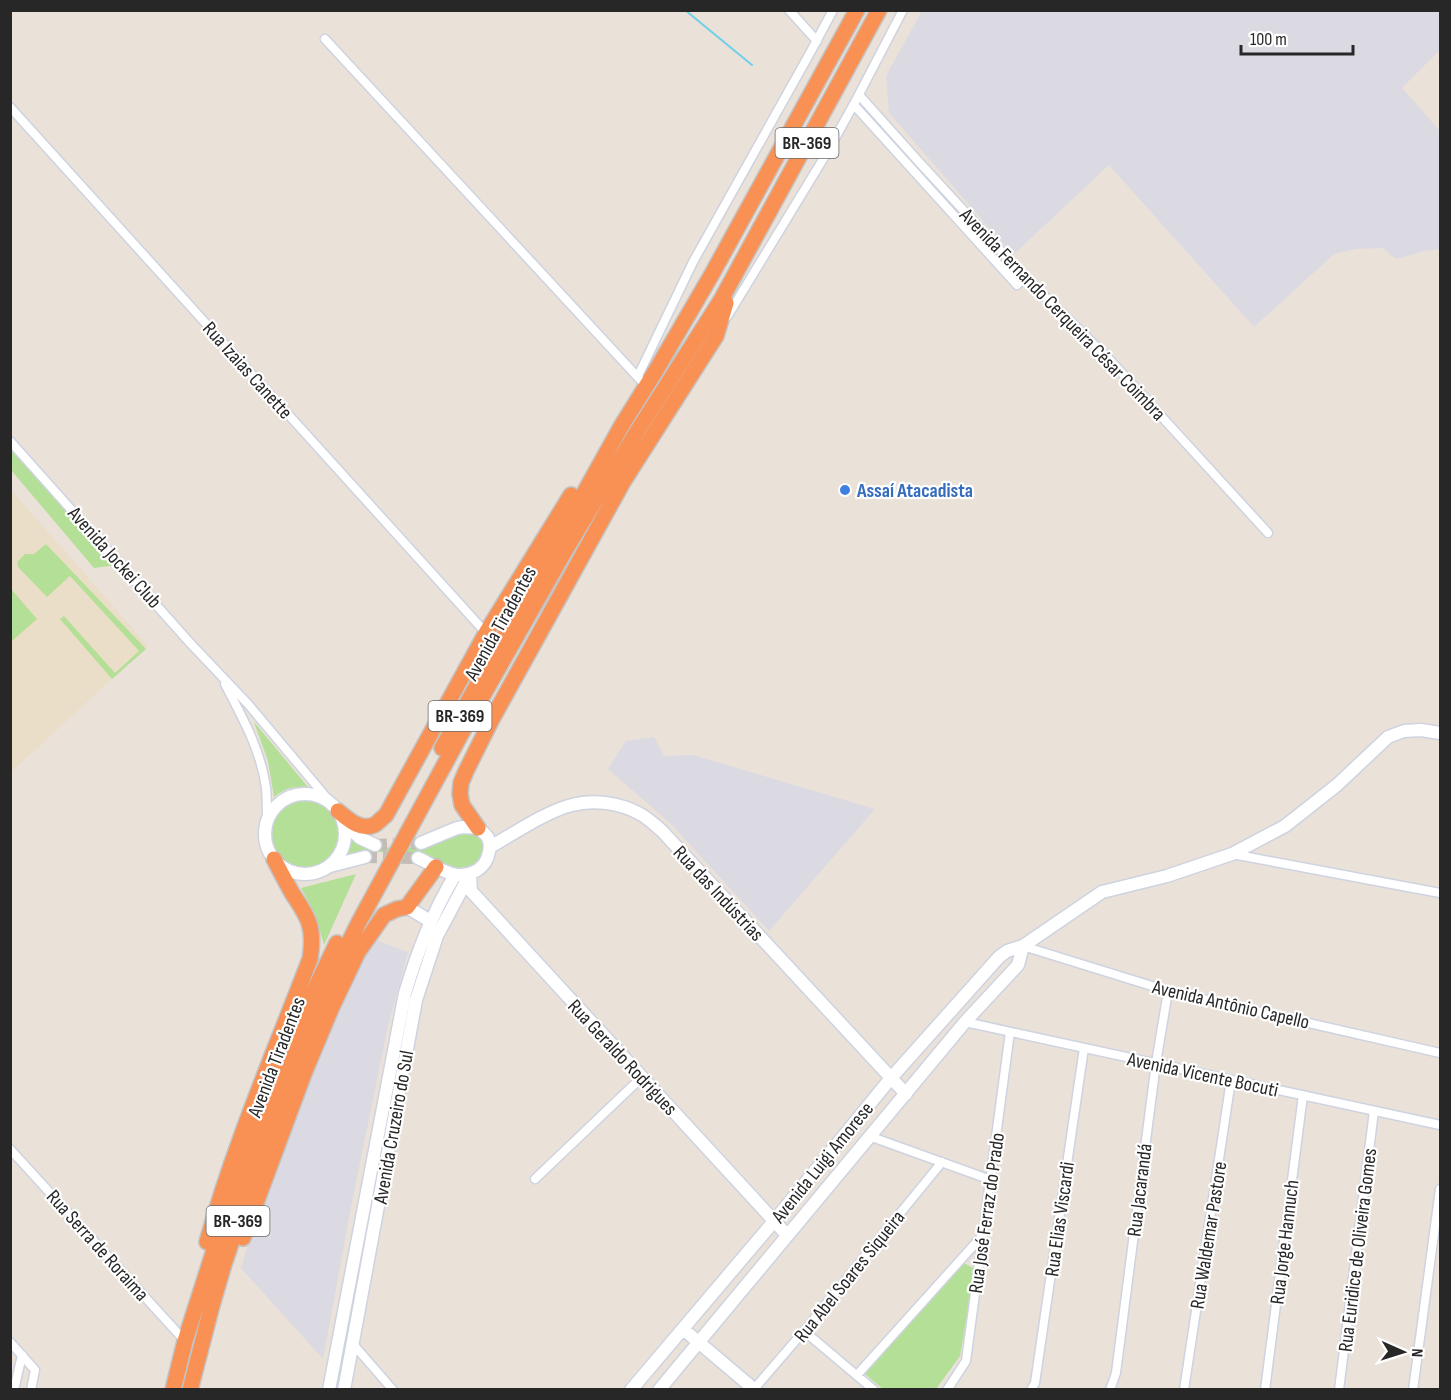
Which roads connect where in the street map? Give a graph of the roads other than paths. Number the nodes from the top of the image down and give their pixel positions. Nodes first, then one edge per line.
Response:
1 (789, 10) edge
2 (833, 10) edge
3 (846, 10) edge
4 (857, 10) edge
5 (879, 10) edge
6 (903, 10) edge
7 (325, 39) dead end
8 (817, 41) junction
9 (821, 76) junction
10 (859, 95) junction
11 (854, 105) junction
12 (10, 107) edge
13 (734, 274) junction
14 (1025, 277) junction
15 (716, 336) junction
16 (642, 381) junction
17 (621, 424) junction
18 (10, 441) edge
19 (623, 483) junction
20 (1268, 533) dead end
21 (566, 549) junction
22 (486, 633) junction
23 (219, 673) junction
24 (1440, 733) edge
25 (338, 813) junction
26 (267, 821) junction
27 (478, 828) junction
28 (421, 843) tunnel mouth
29 (375, 845) tunnel mouth
30 (490, 847) junction
31 (1232, 854) junction
32 (365, 857) tunnel mouth
33 (418, 858) tunnel mouth
34 (274, 860) junction
35 (329, 866) junction
36 (436, 867) junction
37 (470, 874) junction
38 (455, 875) junction
39 (1440, 893) edge
40 (407, 907) junction
41 (430, 921) junction
42 (1023, 946) junction
43 (1168, 991) junction
44 (403, 1001) junction
45 (414, 1011) junction
46 (965, 1022) junction
47 (1011, 1032) junction
48 (1084, 1048) junction
49 (1440, 1053) edge
50 (1156, 1063) junction
51 (642, 1077) junction
52 (891, 1078) junction
53 (1231, 1080) junction
54 (906, 1094) junction
55 (1303, 1095) junction
56 (1374, 1111) junction
57 (1440, 1125) edge
58 (869, 1136) junction
59 (10, 1149) edge
60 (942, 1162) junction
61 (536, 1179) dead end
62 (991, 1180) junction
63 (1440, 1189) edge
64 (774, 1221) junction
65 (787, 1235) junction
66 (982, 1235) junction
67 (964, 1256) junction
68 (979, 1264) junction
69 (194, 1309) junction
70 (211, 1309) junction
71 (683, 1329) junction
72 (804, 1331) junction
73 (185, 1341) junction
74 (10, 1342) edge
75 (699, 1342) junction
76 (353, 1344) junction
77 (22, 1355) junction
78 (857, 1375) junction
79 (14, 1389) edge
80 (31, 1389) edge
81 (173, 1389) edge
82 (190, 1389) edge
83 (329, 1389) edge
84 (345, 1389) edge
85 (393, 1389) edge
86 (631, 1389) edge
87 (659, 1389) edge
88 (755, 1389) edge
89 (874, 1389) edge
90 (947, 1389) edge
91 (1031, 1389) edge
92 (1110, 1389) edge
93 (1184, 1389) edge
94 (1265, 1389) edge
95 (1339, 1389) edge
96 (1413, 1389) edge

1 - 8 street
2 - 8 street
3 - 9 highway
4 - 9 highway, Avenida Tiradentes / BR-369
5 - 13 highway, Avenida Tiradentes / BR-369
6 - 10 street
7 - 16 street
8 - 16 street
9 - 16 highway, Avenida Tiradentes / BR-369
10 - 11 street
10 - 14 street, Avenida Fernando Cerqueira César Coimbra
11 - 14 street
11 - 15 street
12 - 22 street, Rua Izaias Canette
13 - 15 highway
13 - 21 highway, Avenida Tiradentes / BR-369
14 - 20 street, Avenida Fernando Cerqueira César Coimbra
15 - 19 highway
16 - 17 highway, Avenida Tiradentes / BR-369
17 - 22 highway
17 - 69 highway, Avenida Tiradentes / BR-369
18 - 23 street, Avenida Jockei Club
19 - 21 highway
19 - 27 highway
21 - 70 highway, Avenida Tiradentes / BR-369
22 - 25 highway
23 - 25 street, Avenida Jockei Club
23 - 26 street, Avenida Jockei Club
24 - 31 street, Avenida Luigi Amorese
25 - 26 street
25 - 29 street
25 - 35 street
26 - 34 street
27 - 28 street
27 - 30 street
30 - 37 street, Avenida Cruzeiro do Sul
30 - 52 street, Rua das Indústrias
31 - 39 street
31 - 42 street, Avenida Luigi Amorese
32 - 35 street
33 - 36 street
34 - 35 street
34 - 69 highway
36 - 38 street
36 - 40 highway
37 - 38 street
37 - 45 street, Avenida Cruzeiro do Sul
37 - 51 street, Rua Geraldo Rodrigues
38 - 41 street, Avenida Cruzeiro do Sul
40 - 41 street
40 - 70 highway
41 - 44 street, Avenida Cruzeiro do Sul
42 - 43 street, Avenida Antônio Capello
42 - 46 street, Avenida Luigi Amorese
42 - 52 street, Avenida Luigi Amorese
43 - 49 street, Avenida Antônio Capello
43 - 50 street, Rua Jacarandá
44 - 45 street
44 - 83 street, Avenida Cruzeiro do Sul
45 - 76 street, Avenida Cruzeiro do Sul
46 - 47 street, Avenida Vicente Bocuti
46 - 54 street, Avenida Luigi Amorese
47 - 48 street, Avenida Vicente Bocuti
47 - 62 street, Rua José Ferraz do Prado
48 - 50 street, Avenida Vicente Bocuti
48 - 91 street, Rua Elias Viscardi
50 - 53 street, Avenida Vicente Bocuti
50 - 92 street, Rua Jacarandá
51 - 61 street
51 - 64 street, Rua Geraldo Rodrigues
52 - 54 street, Rua das Indústrias
52 - 64 street, Avenida Luigi Amorese
53 - 55 street, Avenida Vicente Bocuti
53 - 93 street, Rua Waldemar Pastore
54 - 58 street, Avenida Luigi Amorese
55 - 56 street, Avenida Vicente Bocuti
55 - 94 street, Rua Jorge Hannuch
56 - 57 street, Avenida Vicente Bocuti
56 - 95 street, Rua Euridice de Oliveira Gomes
58 - 60 street
58 - 65 street, Avenida Luigi Amorese
59 - 73 street, Rua Serra de Roraima
60 - 62 street
60 - 72 street, Rua Abel Soares Siqueira
62 - 66 street, Rua José Ferraz do Prado
63 - 96 street
64 - 65 street, Rua Geraldo Rodrigues
64 - 71 street, Avenida Luigi Amorese
65 - 75 street, Avenida Luigi Amorese
66 - 67 street
66 - 68 street, Rua José Ferraz do Prado
67 - 68 street
67 - 78 street
68 - 90 street, Rua José Ferraz do Prado
69 - 73 highway, Avenida Tiradentes / BR-369
70 - 82 highway, Avenida Tiradentes / BR-369
71 - 75 street
71 - 86 street, Avenida Luigi Amorese
72 - 78 street
72 - 88 street, Rua Abel Soares Siqueira
73 - 81 highway, Avenida Tiradentes / BR-369
74 - 77 street
75 - 87 street, Avenida Luigi Amorese
75 - 88 street
76 - 84 street, Avenida Cruzeiro do Sul
76 - 85 street
77 - 79 street
77 - 80 street
78 - 89 street

